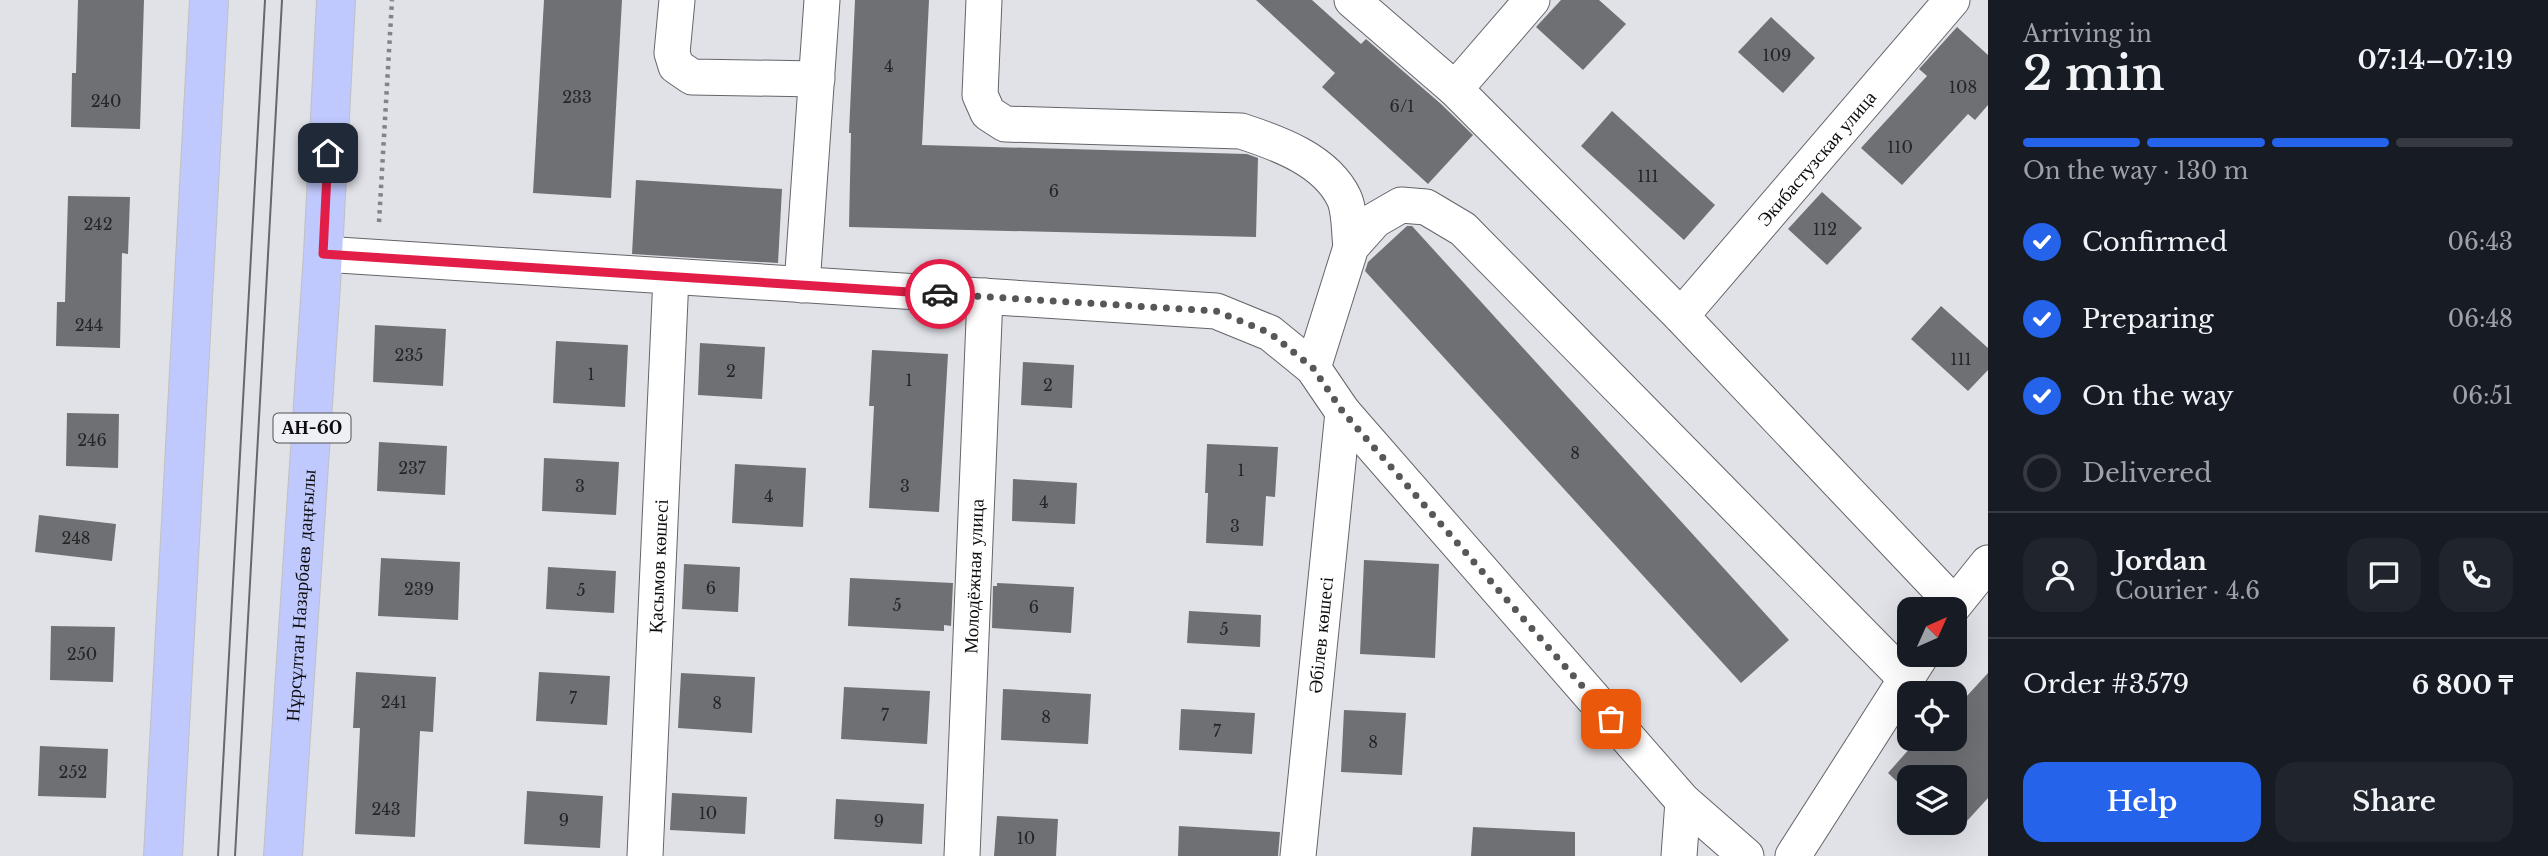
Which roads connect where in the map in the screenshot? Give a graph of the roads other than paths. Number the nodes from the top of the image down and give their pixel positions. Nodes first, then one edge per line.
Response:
1 (209, 0) edge
2 (336, 0) edge
3 (677, 0) edge
4 (822, 0) edge
5 (984, 0) edge
6 (1352, 0) edge
7 (1532, 0) edge
8 (1952, 0) edge
9 (817, 79) junction
10 (1455, 89) junction
11 (1351, 247) junction
12 (323, 254) junction
13 (671, 277) junction
14 (802, 285) junction
15 (985, 296) junction
16 (1681, 316) junction
17 (1313, 368) junction
18 (1343, 412) junction
19 (1988, 563) edge
20 (1944, 597) edge
21 (1960, 597) edge
22 (1897, 650) edge
23 (1914, 667) edge
24 (1683, 801) junction
25 (163, 856) edge
26 (284, 856) edge
27 (645, 856) edge
28 (962, 856) edge
29 (1298, 856) edge
30 (1679, 856) edge
31 (1746, 856) edge
32 (1793, 856) edge

1 - 25 main road
2 - 12 main road, Нұрсұлтан Назарбаев даңғылы / АН-60
3 - 9 street
4 - 9 street
5 - 11 street
6 - 10 street
7 - 10 street
8 - 16 street, Экибастузская улица
9 - 14 street
10 - 16 street
11 - 17 street
11 - 22 street
12 - 13 street
12 - 26 main road, Нұрсұлтан Назарбаев даңғылы / АН-60
13 - 14 street
13 - 27 street, Қасымов көшесі
14 - 15 street
15 - 17 street
15 - 28 street, Молодёжная улица
16 - 20 street
17 - 18 street
18 - 24 street
18 - 29 street, Әбілев көшесі
19 - 21 street
23 - 32 street
24 - 30 street
24 - 31 street

